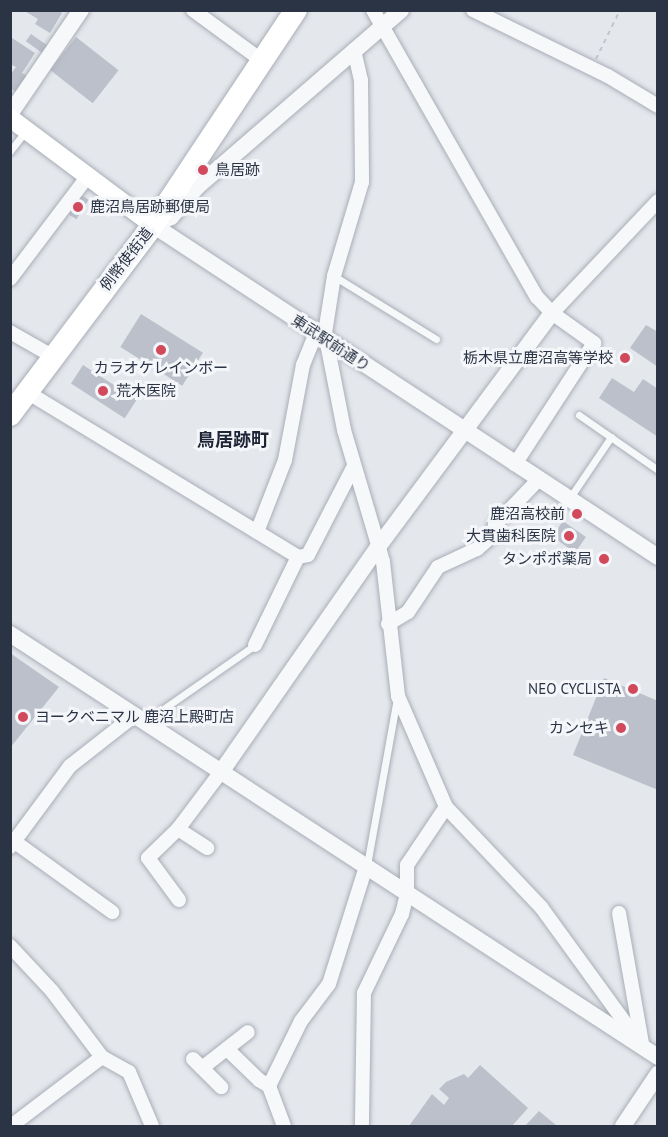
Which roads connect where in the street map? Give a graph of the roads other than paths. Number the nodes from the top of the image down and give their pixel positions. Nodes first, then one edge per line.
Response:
1 (81, 10) edge
2 (193, 10) edge
3 (296, 10) edge
4 (373, 10) edge
5 (401, 10) edge
6 (473, 10) edge
7 (383, 26) junction
8 (354, 50) junction
9 (261, 60) junction
10 (657, 106) edge
11 (10, 116) edge
12 (26, 130) junction
13 (10, 151) edge
14 (88, 176) junction
15 (657, 201) edge
16 (153, 225) junction
17 (334, 276) junction
18 (10, 279) edge
19 (552, 313) junction
20 (10, 332) edge
21 (321, 337) junction
22 (436, 339) dead end
23 (52, 356) junction
24 (27, 392) junction
25 (10, 415) edge
26 (579, 415) dead end
27 (463, 429) junction
28 (611, 437) junction
29 (515, 464) junction
30 (354, 466) junction
31 (657, 470) edge
32 (539, 479) junction
33 (569, 499) junction
34 (257, 532) junction
35 (378, 547) junction
36 (298, 557) junction
37 (657, 557) edge
38 (388, 624) junction
39 (10, 634) edge
40 (255, 645) joint
41 (398, 696) junction
42 (140, 718) junction
43 (221, 772) junction
44 (446, 807) junction
45 (178, 829) junction
46 (13, 845) edge
47 (207, 848) dead end
48 (366, 867) junction
49 (407, 894) junction
50 (179, 900) dead end
51 (112, 912) dead end
52 (619, 913) dead end
53 (10, 946) edge
54 (248, 1032) dead end
55 (643, 1048) junction
56 (227, 1049) junction
57 (102, 1057) junction
58 (657, 1057) edge
59 (657, 1074) edge
60 (270, 1086) junction
61 (221, 1087) dead end
62 (11, 1126) edge
63 (152, 1126) edge
64 (284, 1126) edge
65 (362, 1126) edge
66 (623, 1126) edge

1 - 11 street
2 - 9 street
3 - 9 highway, 例幣使街道
4 - 7 street
5 - 7 street
6 - 10 street
7 - 8 street
7 - 19 street
8 - 16 street
8 - 17 street
9 - 16 highway, 例幣使街道
11 - 12 main road, 東武駅前通り
12 - 13 lane
12 - 14 main road, 東武駅前通り
14 - 16 main road, 東武駅前通り
14 - 18 street
15 - 19 street
16 - 21 street, 東武駅前通り
16 - 23 highway, 例幣使街道
17 - 21 street
17 - 22 lane
19 - 27 street
19 - 29 street
20 - 23 street
21 - 27 street, 東武駅前通り
21 - 30 street
21 - 34 street
23 - 24 highway, 例幣使街道
24 - 25 highway, 例幣使街道
24 - 34 street
26 - 28 lane
27 - 29 street, 東武駅前通り
27 - 35 street
28 - 31 lane
28 - 33 lane
29 - 32 street, 東武駅前通り
30 - 35 street
30 - 36 street
32 - 33 street, 東武駅前通り
32 - 38 street
33 - 37 street, 東武駅前通り
34 - 36 street
35 - 38 street
35 - 43 street
36 - 40 street
38 - 41 street
39 - 42 street
40 - 42 lane
41 - 44 street
41 - 48 lane
42 - 43 street
42 - 46 street
43 - 45 street
43 - 48 street
44 - 49 street
44 - 55 street
45 - 47 street
45 - 50 street
46 - 51 street
48 - 49 street
48 - 60 street
49 - 55 street
49 - 65 street
52 - 55 street
53 - 57 street
54 - 56 street
55 - 58 street
56 - 60 street
56 - 61 street
57 - 62 street
57 - 63 street
59 - 66 street
60 - 64 street

